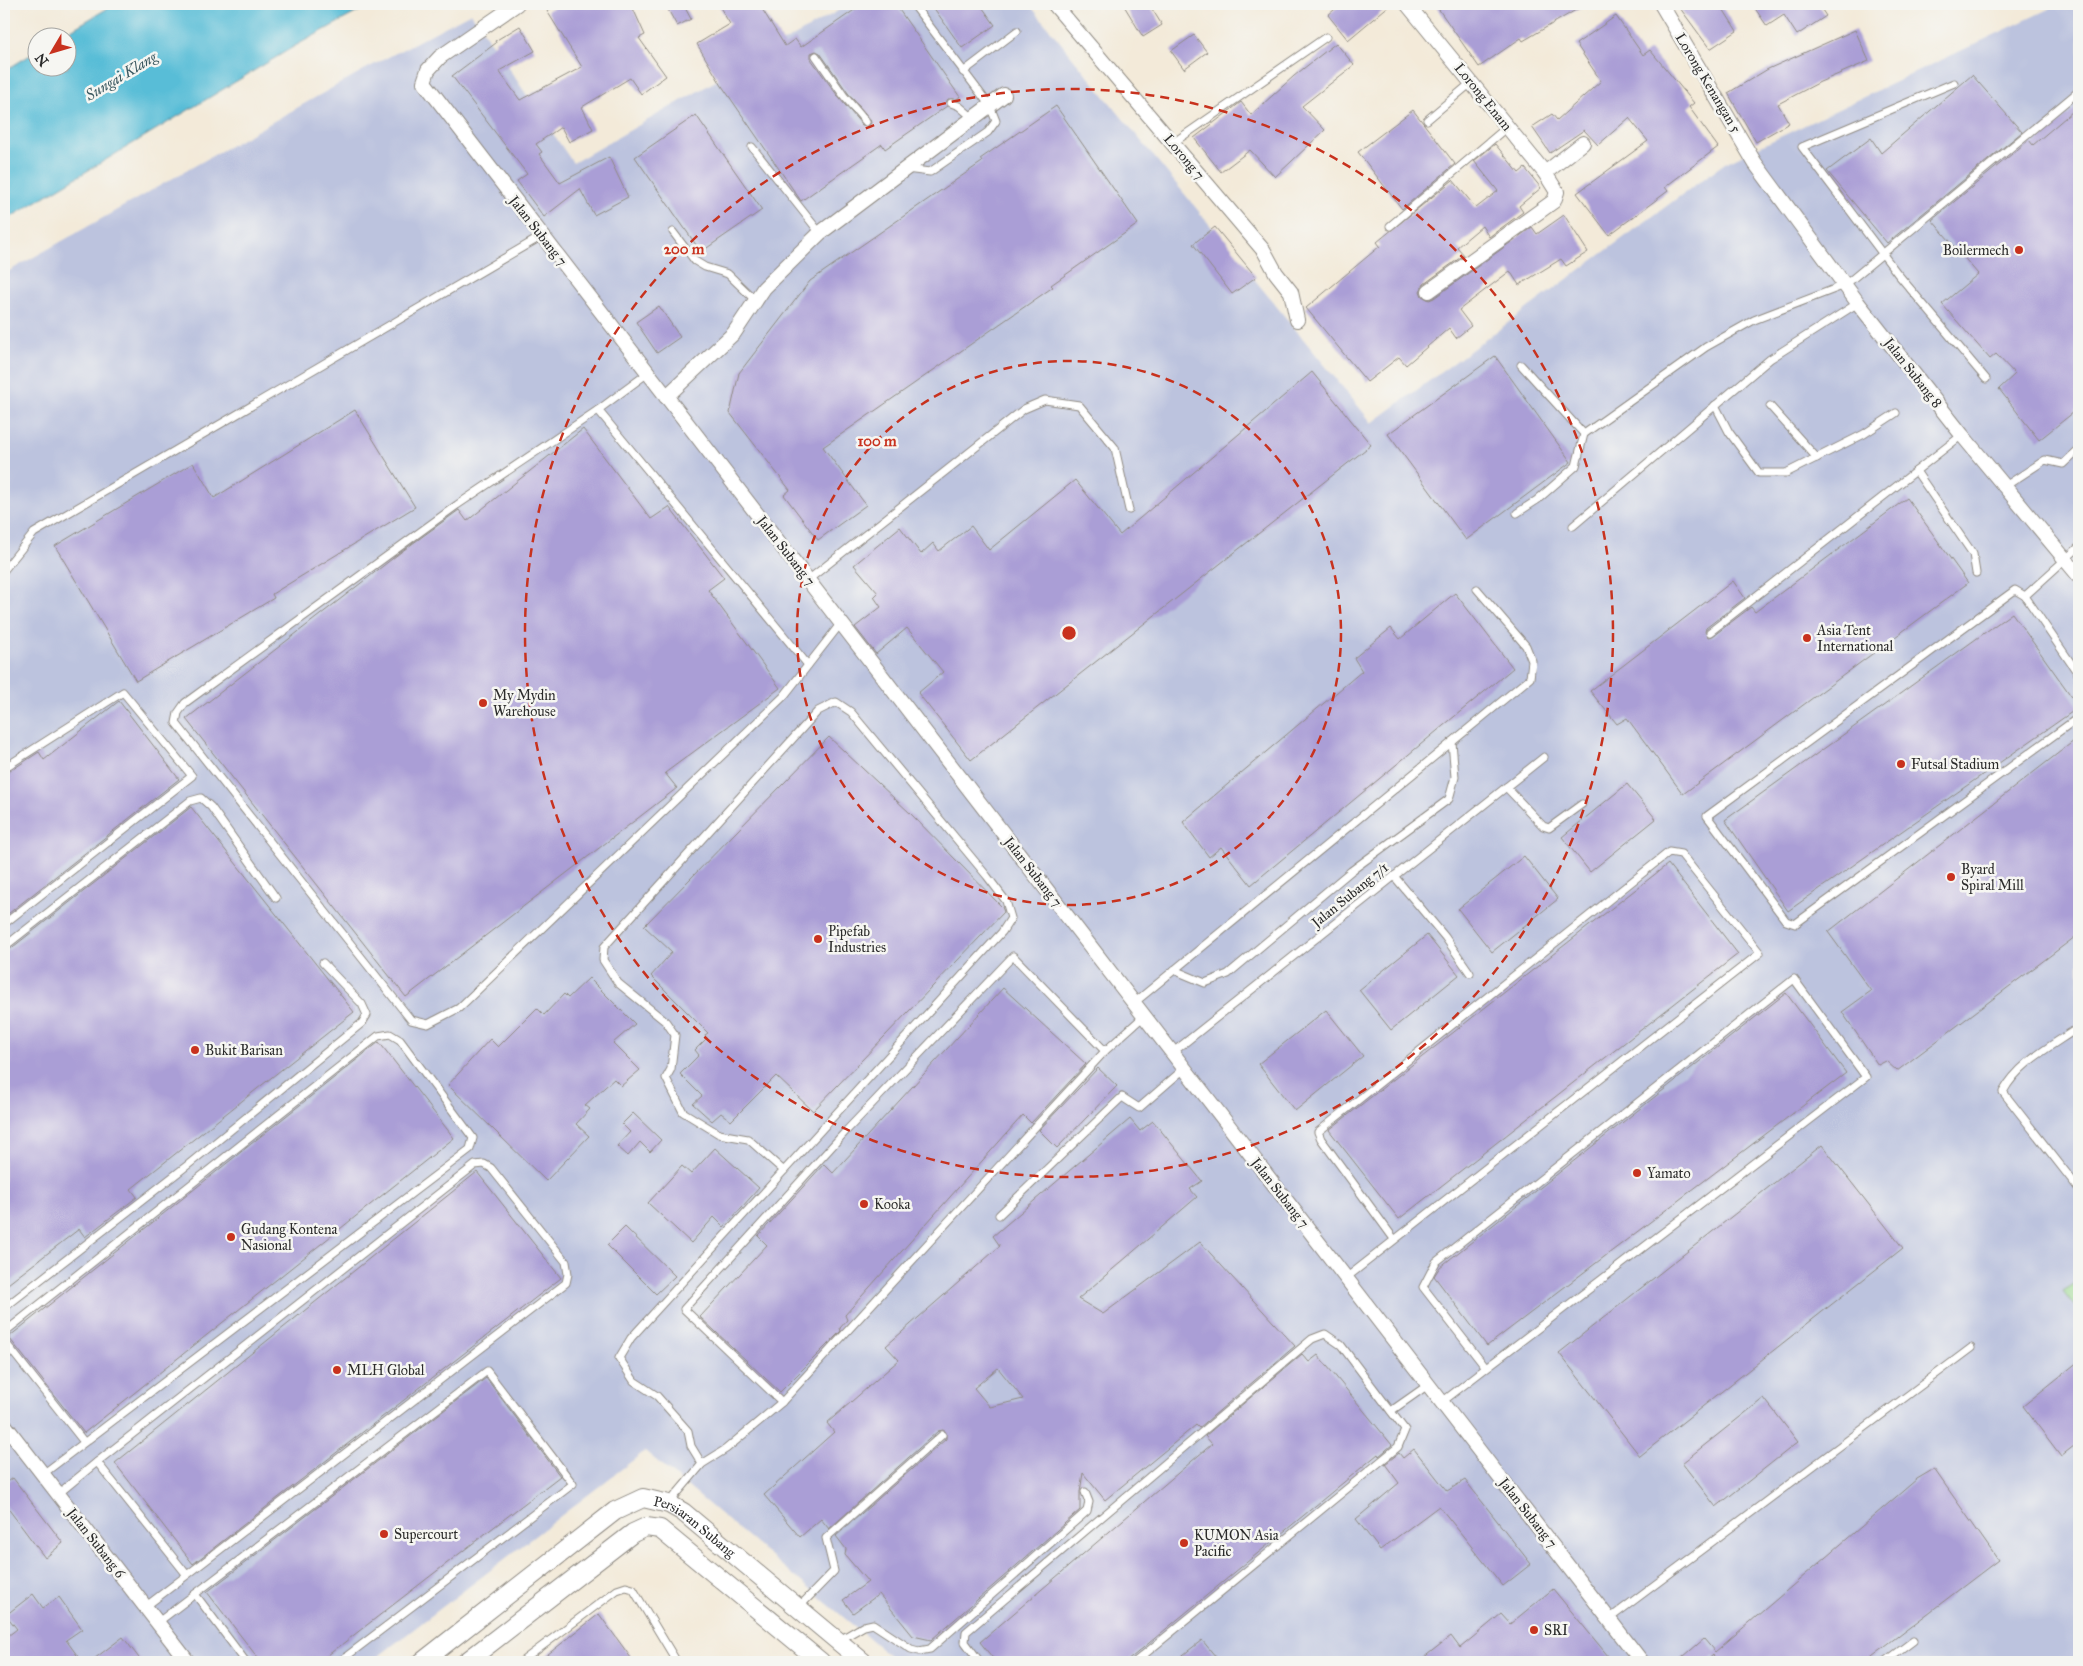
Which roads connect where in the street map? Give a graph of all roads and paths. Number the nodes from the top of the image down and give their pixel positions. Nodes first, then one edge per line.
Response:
1 (517, 4) edge
2 (913, 4) edge
3 (1054, 4) edge
4 (1406, 4) edge
5 (1661, 4) edge
6 (1018, 31) dead end
7 (1326, 36) dead end
8 (816, 56) dead end
9 (963, 72) junction
10 (1472, 82) junction
11 (1954, 84) dead end
12 (2079, 91) edge
13 (1004, 95) dead end
14 (950, 103) dead end
15 (990, 106) junction
16 (974, 118) junction
17 (1427, 120) dead end
18 (866, 122) dead end
19 (1507, 127) junction
20 (1173, 143) junction
21 (1583, 143) dead end
22 (752, 147) dead end
23 (1755, 163) joint
24 (905, 169) junction
25 (1545, 173) junction
26 (1390, 226) dead end
27 (673, 232) dead end
28 (820, 234) junction
29 (542, 236) junction
30 (1883, 254) junction
31 (1845, 285) junction
32 (1429, 291) dead end
33 (755, 300) junction
34 (1858, 303) junction
35 (1297, 320) dead end
36 (1521, 365) dead end
37 (648, 372) junction
38 (1986, 379) dead end
39 (666, 397) junction
40 (1715, 405) junction
41 (1770, 406) dead end
42 (598, 410) junction
43 (1896, 413) dead end
44 (1584, 434) junction
45 (1962, 435) junction
46 (2079, 449) edge
47 (1816, 458) junction
48 (1916, 471) junction
49 (2004, 486) junction
50 (1129, 510) dead end
51 (1518, 513) dead end
52 (1573, 526) dead end
53 (2079, 547) edge
54 (2066, 560) junction
55 (4, 570) edge
56 (1976, 573) dead end
57 (2079, 576) edge
58 (808, 580) junction
59 (1477, 589) dead end
60 (2025, 596) junction
61 (841, 623) junction
62 (1710, 632) dead end
63 (808, 666) junction
64 (2079, 675) edge
65 (2079, 717) edge
66 (1452, 742) junction
67 (1544, 757) dead end
68 (4, 768) edge
69 (1506, 787) junction
70 (1582, 804) dead end
71 (1394, 876) junction
72 (276, 898) dead end
73 (4, 924) edge
74 (4, 947) edge
75 (323, 963) dead end
76 (1174, 970) junction
77 (1470, 973) dead end
78 (1134, 1003) junction
79 (1144, 1016) junction
80 (2079, 1027) edge
81 (1105, 1051) junction
82 (1172, 1053) junction
83 (1184, 1068) junction
84 (784, 1170) junction
85 (2079, 1189) edge
86 (999, 1215) dead end
87 (1394, 1240) junction
88 (1346, 1278) junction
89 (4, 1308) edge
90 (1971, 1348) dead end
91 (1486, 1368) junction
92 (1428, 1385) junction
93 (782, 1402) junction
94 (1442, 1402) junction
95 (1391, 1411) junction
96 (4, 1424) edge
97 (942, 1435) dead end
98 (84, 1442) junction
99 (97, 1462) junction
100 (702, 1464) junction
101 (42, 1474) junction
102 (1085, 1492) dead end
103 (58, 1494) junction
104 (669, 1504) junction
105 (187, 1575) junction
106 (195, 1594) junction
107 (145, 1607) junction
108 (798, 1608) junction
109 (1609, 1619) junction
110 (157, 1623) junction
111 (1913, 1641) dead end
112 (838, 1642) junction
113 (188, 1662) edge
114 (246, 1662) edge
115 (339, 1662) edge
116 (422, 1662) edge
117 (466, 1662) edge
118 (521, 1662) edge
119 (677, 1662) edge
120 (821, 1662) edge
121 (863, 1662) edge
122 (980, 1662) edge
123 (1135, 1662) edge
124 (1642, 1662) edge
125 (1885, 1662) edge

1 - 29 street, Jalan Subang 7
2 - 9 lane
3 - 20 street, Lorong 7
4 - 10 street, Lorong Enam
5 - 23 street, Lorong Kenangan 5
6 - 9 lane
7 - 20 lane
8 - 18 lane
9 - 15 lane
10 - 17 lane
10 - 19 street, Lorong Enam
11 - 30 lane
12 - 30 lane
13 - 15 street
14 - 16 lane
15 - 16 street
15 - 24 lane
16 - 24 street
19 - 25 street, Lorong Enam
19 - 26 lane
20 - 35 street, Lorong 7
21 - 25 street
22 - 28 lane
23 - 31 street, Jalan Subang 8
24 - 28 street
25 - 32 street, Lorong Enam
27 - 33 lane
28 - 33 street
29 - 37 street, Jalan Subang 7
29 - 55 lane
30 - 31 lane
30 - 38 lane
31 - 34 street, Jalan Subang 8
31 - 44 lane
33 - 39 street
34 - 40 lane
34 - 45 street, Jalan Subang 8
36 - 44 lane
37 - 39 street, Jalan Subang 7
37 - 42 lane
39 - 58 street, Jalan Subang 7
40 - 47 lane
40 - 52 lane
41 - 47 lane
42 - 63 lane
42 - 63 lane
43 - 47 lane
44 - 51 lane
45 - 48 lane
45 - 49 street, Jalan Subang 8
46 - 49 lane
48 - 56 lane
48 - 62 lane
49 - 54 street, Jalan Subang 8
50 - 58 lane
53 - 54 lane
54 - 57 street, Jalan Subang 8
54 - 60 lane
58 - 61 street, Jalan Subang 7
59 - 66 lane
60 - 64 lane
60 - 65 lane
61 - 63 lane
61 - 78 street, Jalan Subang 7
66 - 76 lane
66 - 76 lane
67 - 69 lane, Jalan Subang 7/1
68 - 73 lane
69 - 70 lane
69 - 71 lane, Jalan Subang 7/1
71 - 77 lane
71 - 82 lane, Jalan Subang 7/1
72 - 74 lane
75 - 89 lane
76 - 78 lane
78 - 79 street, Jalan Subang 7
79 - 81 lane
79 - 82 street, Jalan Subang 7
80 - 85 lane
81 - 93 lane
81 - 93 lane
82 - 83 street, Jalan Subang 7
83 - 86 lane
83 - 88 street, Jalan Subang 7
84 - 84 lane
84 - 100 lane
87 - 87 lane
87 - 88 lane
88 - 92 street, Jalan Subang 7
90 - 109 lane
91 - 91 lane
91 - 94 lane
92 - 94 street, Jalan Subang 7
92 - 95 lane
93 - 100 lane
94 - 109 street, Jalan Subang 7
95 - 122 lane
95 - 123 lane
96 - 101 street, Jalan Subang 6
97 - 108 lane
98 - 98 lane
98 - 101 lane
99 - 103 lane
99 - 105 lane
99 - 105 lane
100 - 104 lane
101 - 103 street, Jalan Subang 6
102 - 112 lane
103 - 107 street, Jalan Subang 6
104 - 108 street, Persiaran Subang
104 - 116 street, Persiaran Subang
105 - 107 lane
106 - 110 lane
106 - 114 lane
106 - 115 lane
107 - 110 street, Jalan Subang 6
108 - 112 street, Persiaran Subang
109 - 124 street, Jalan Subang 7
110 - 113 street, Jalan Subang 6
111 - 125 lane
112 - 121 street, Persiaran Subang
117 - 120 street, Persiaran Subang
118 - 119 lane

